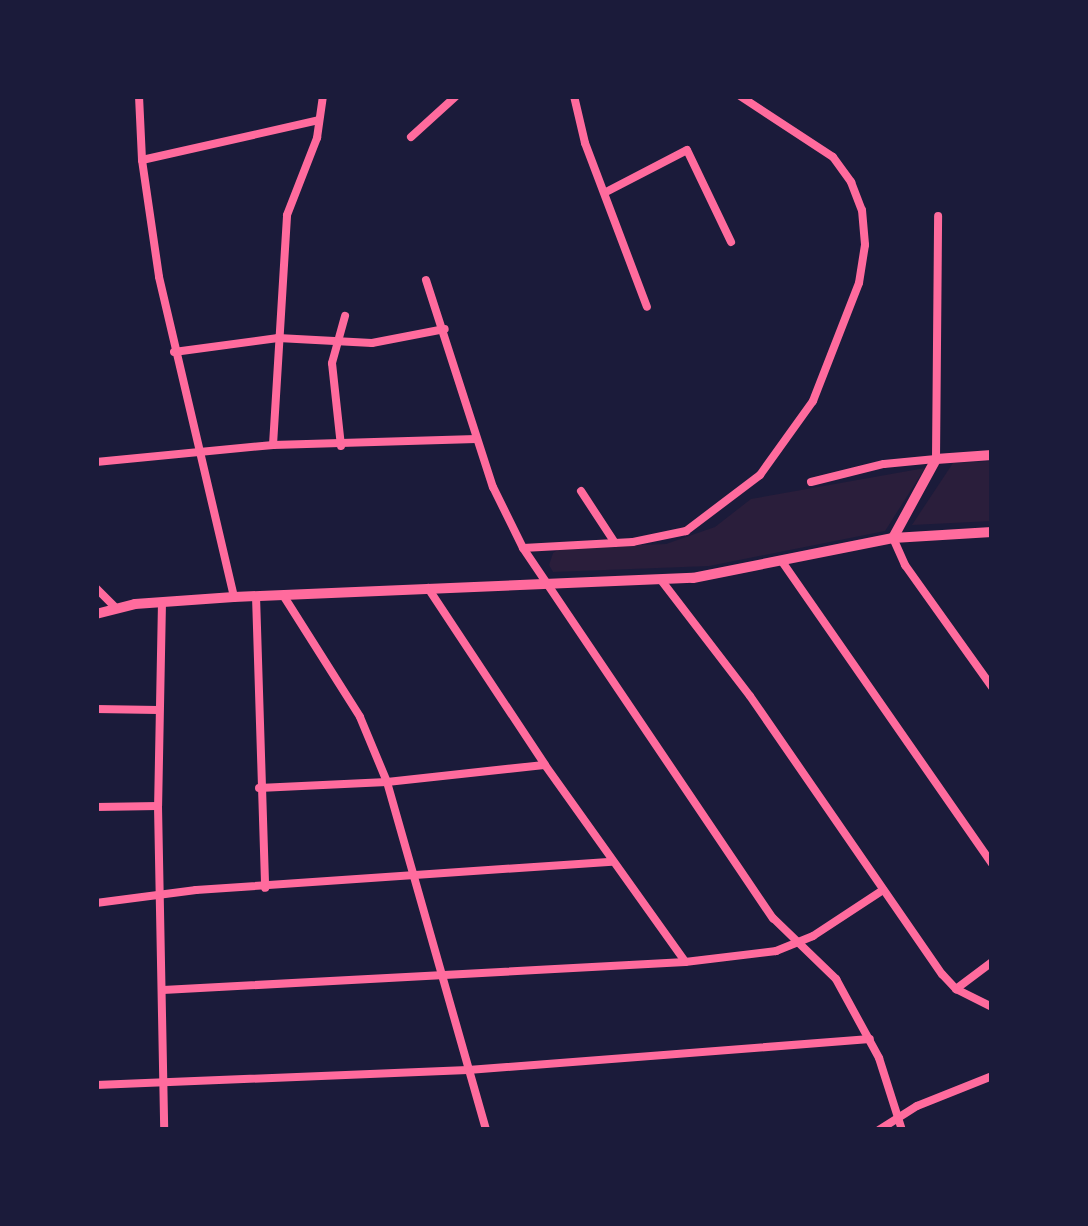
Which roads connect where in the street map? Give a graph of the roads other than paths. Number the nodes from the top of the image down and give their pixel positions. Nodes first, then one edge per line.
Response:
1 (139, 96) edge
2 (322, 96) edge
3 (456, 96) edge
4 (574, 96) edge
5 (740, 96) edge
6 (319, 120) junction
7 (411, 137) dead end
8 (142, 160) junction
9 (606, 192) junction
10 (938, 216) dead end
11 (731, 242) dead end
12 (426, 280) dead end
13 (647, 307) dead end
14 (345, 316) dead end
15 (445, 329) junction
16 (278, 338) junction
17 (337, 343) junction
18 (174, 352) junction
19 (476, 439) junction
20 (273, 445) junction
21 (341, 446) junction
22 (205, 454) junction
23 (992, 454) edge
24 (936, 459) junction
25 (96, 462) edge
26 (811, 482) dead end
27 (581, 491) dead end
28 (992, 532) edge
29 (893, 538) junction
30 (616, 544) junction
31 (523, 548) junction
32 (783, 563) junction
33 (659, 578) junction
34 (542, 583) junction
35 (428, 587) junction
36 (96, 588) edge
37 (283, 595) junction
38 (256, 596) junction
39 (235, 597) junction
40 (162, 602) junction
41 (116, 608) junction
42 (96, 614) edge
43 (992, 687) edge
44 (96, 709) edge
45 (158, 710) junction
46 (544, 765) junction
47 (387, 782) junction
48 (259, 788) junction
49 (158, 806) junction
50 (96, 807) edge
51 (612, 862) junction
52 (992, 864) edge
53 (412, 878) junction
54 (265, 889) junction
55 (884, 890) junction
56 (163, 895) junction
57 (96, 903) edge
58 (798, 943) junction
59 (686, 962) junction
60 (992, 962) edge
61 (440, 975) junction
62 (956, 988) junction
63 (163, 990) junction
64 (992, 1007) edge
65 (870, 1039) junction
66 (468, 1070) junction
67 (992, 1076) edge
68 (165, 1082) junction
69 (96, 1085) edge
70 (898, 1118) junction
71 (164, 1130) edge
72 (486, 1130) edge
73 (879, 1130) edge
74 (902, 1130) edge

1 - 8 street
2 - 6 street
3 - 7 street
4 - 9 street
5 - 30 street
6 - 8 street
6 - 16 street
8 - 18 street
9 - 11 street
9 - 13 street
10 - 24 street
12 - 15 street
14 - 17 street
15 - 17 street
15 - 19 street
16 - 17 street
16 - 18 street
16 - 20 street
17 - 21 street
18 - 22 street
19 - 21 street
19 - 31 street
20 - 21 street
20 - 22 street
22 - 25 street
22 - 39 street
23 - 24 street
24 - 26 street
24 - 29 street
27 - 30 street
28 - 29 street
29 - 32 street
29 - 43 street
30 - 31 street
31 - 34 street
32 - 33 street
32 - 52 street
33 - 34 street
33 - 55 street
34 - 35 street
34 - 58 street
35 - 37 street
35 - 46 street
36 - 41 street
37 - 38 street
37 - 47 street
38 - 39 street
38 - 48 street
39 - 40 street
40 - 41 street
40 - 45 street
41 - 42 street
44 - 45 street
45 - 49 street
46 - 47 street
46 - 51 street
47 - 48 street
47 - 53 street
48 - 54 street
49 - 50 street
49 - 56 street
51 - 53 street
51 - 59 street
53 - 54 street
53 - 61 street
54 - 56 street
55 - 58 street
55 - 62 street
56 - 57 street
56 - 63 street
58 - 59 street
58 - 65 street
59 - 61 street
60 - 62 street
61 - 63 street
61 - 66 street
62 - 64 street
63 - 68 street
65 - 66 street
65 - 70 street
66 - 68 street
66 - 72 street
67 - 70 street
68 - 69 street
68 - 71 street
70 - 73 street
70 - 74 street

